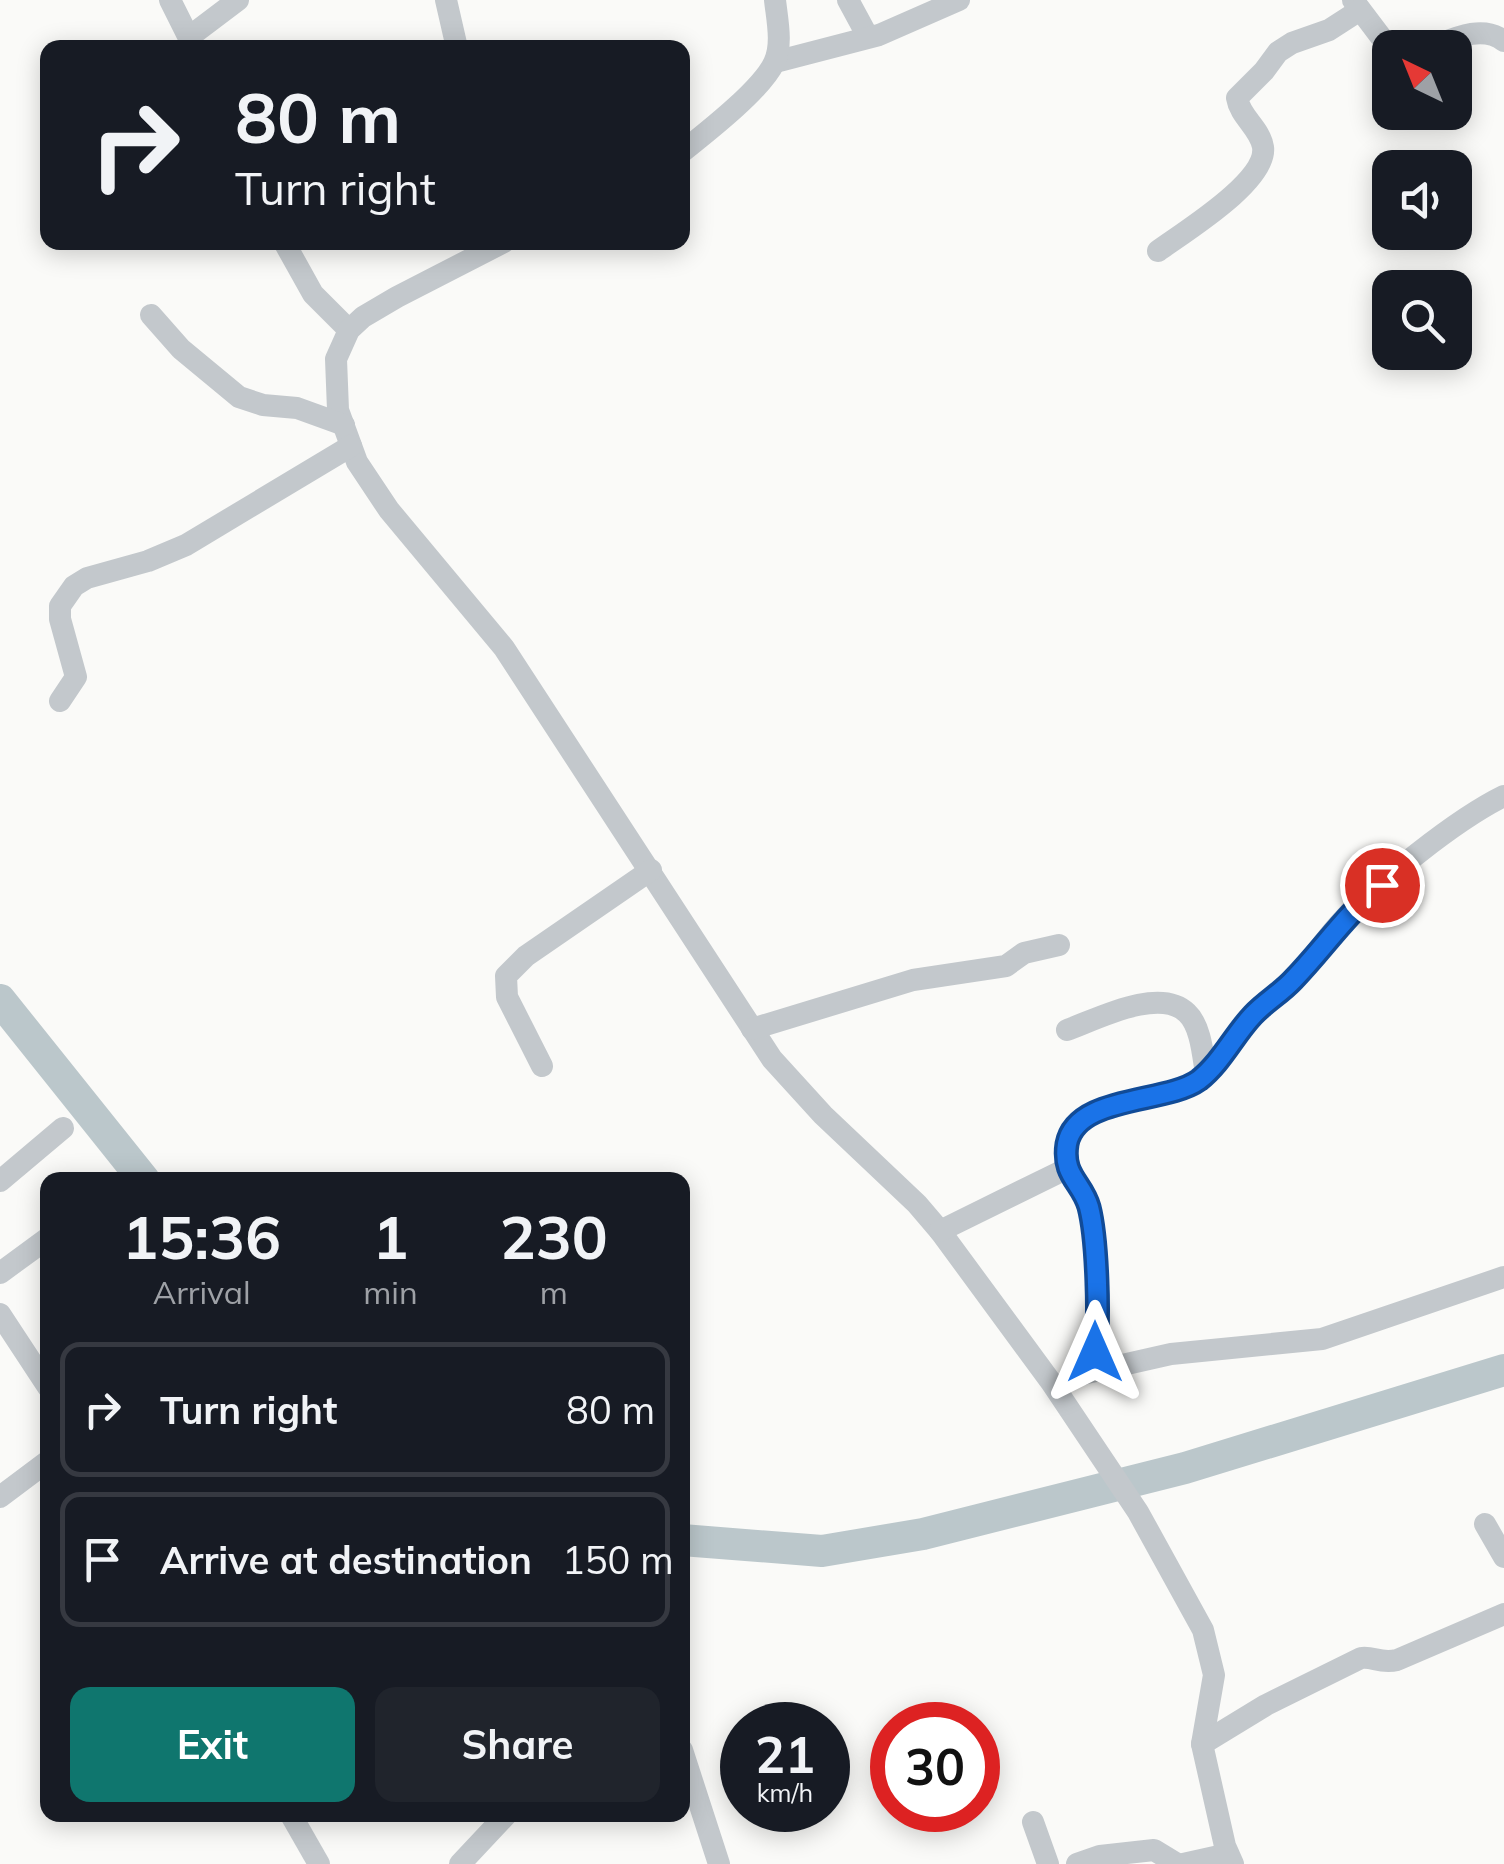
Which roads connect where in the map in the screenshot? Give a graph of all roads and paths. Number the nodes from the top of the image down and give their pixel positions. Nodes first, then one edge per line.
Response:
1 (170, 0) edge
2 (238, 0) edge
3 (446, 0) edge
4 (776, 0) edge
5 (848, 0) edge
6 (956, 1) edge
7 (1356, 5) edge
8 (1375, 30) edge
9 (1472, 34) edge
10 (868, 37) junction
11 (190, 40) edge
12 (193, 40) edge
13 (455, 40) edge
14 (1504, 41) edge
15 (775, 62) junction
16 (690, 145) edge
17 (288, 250) edge
18 (489, 250) edge
19 (1158, 250) dead end
20 (151, 315) dead end
21 (349, 330) junction
22 (348, 436) junction
23 (60, 701) dead end
24 (1504, 796) edge
25 (652, 870) junction
26 (1059, 945) dead end
27 (752, 1029) junction
28 (1067, 1030) dead end
29 (542, 1066) dead end
30 (1206, 1074) junction
31 (63, 1128) dead end
32 (1068, 1168) junction
33 (0, 1181) edge
34 (940, 1232) junction
35 (40, 1244) edge
36 (0, 1273) edge
37 (1504, 1276) edge
38 (0, 1314) edge
39 (1082, 1374) junction
40 (40, 1375) edge
41 (1051, 1382) junction
42 (40, 1467) edge
43 (0, 1497) edge
44 (1485, 1524) dead end
45 (1504, 1557) edge
46 (1504, 1614) edge
47 (1202, 1744) junction
48 (690, 1775) edge
49 (295, 1822) edge
50 (499, 1822) edge
51 (1033, 1822) dead end
52 (1231, 1859) edge
53 (320, 1864) edge
54 (460, 1864) edge
55 (719, 1864) edge
56 (1048, 1864) edge
57 (1076, 1864) edge
58 (1180, 1864) edge

1 - 11 street
2 - 12 street
3 - 13 street
4 - 15 street
5 - 10 street
6 - 10 street
7 - 8 street
7 - 19 street
9 - 14 street
10 - 15 street
15 - 16 street
17 - 21 street
18 - 21 street
20 - 22 street
21 - 22 street
22 - 23 street
22 - 25 street
24 - 30 street
25 - 27 street
25 - 29 street
26 - 27 street
27 - 34 street
28 - 30 street
30 - 32 street
31 - 33 street
32 - 34 street
32 - 39 street
34 - 41 street
35 - 36 street
37 - 39 street
38 - 40 street
39 - 41 street
41 - 47 street
42 - 43 street
44 - 45 street
46 - 47 street
47 - 52 street
48 - 55 street
49 - 53 street
50 - 54 street
51 - 56 street
52 - 58 street
57 - 58 street

